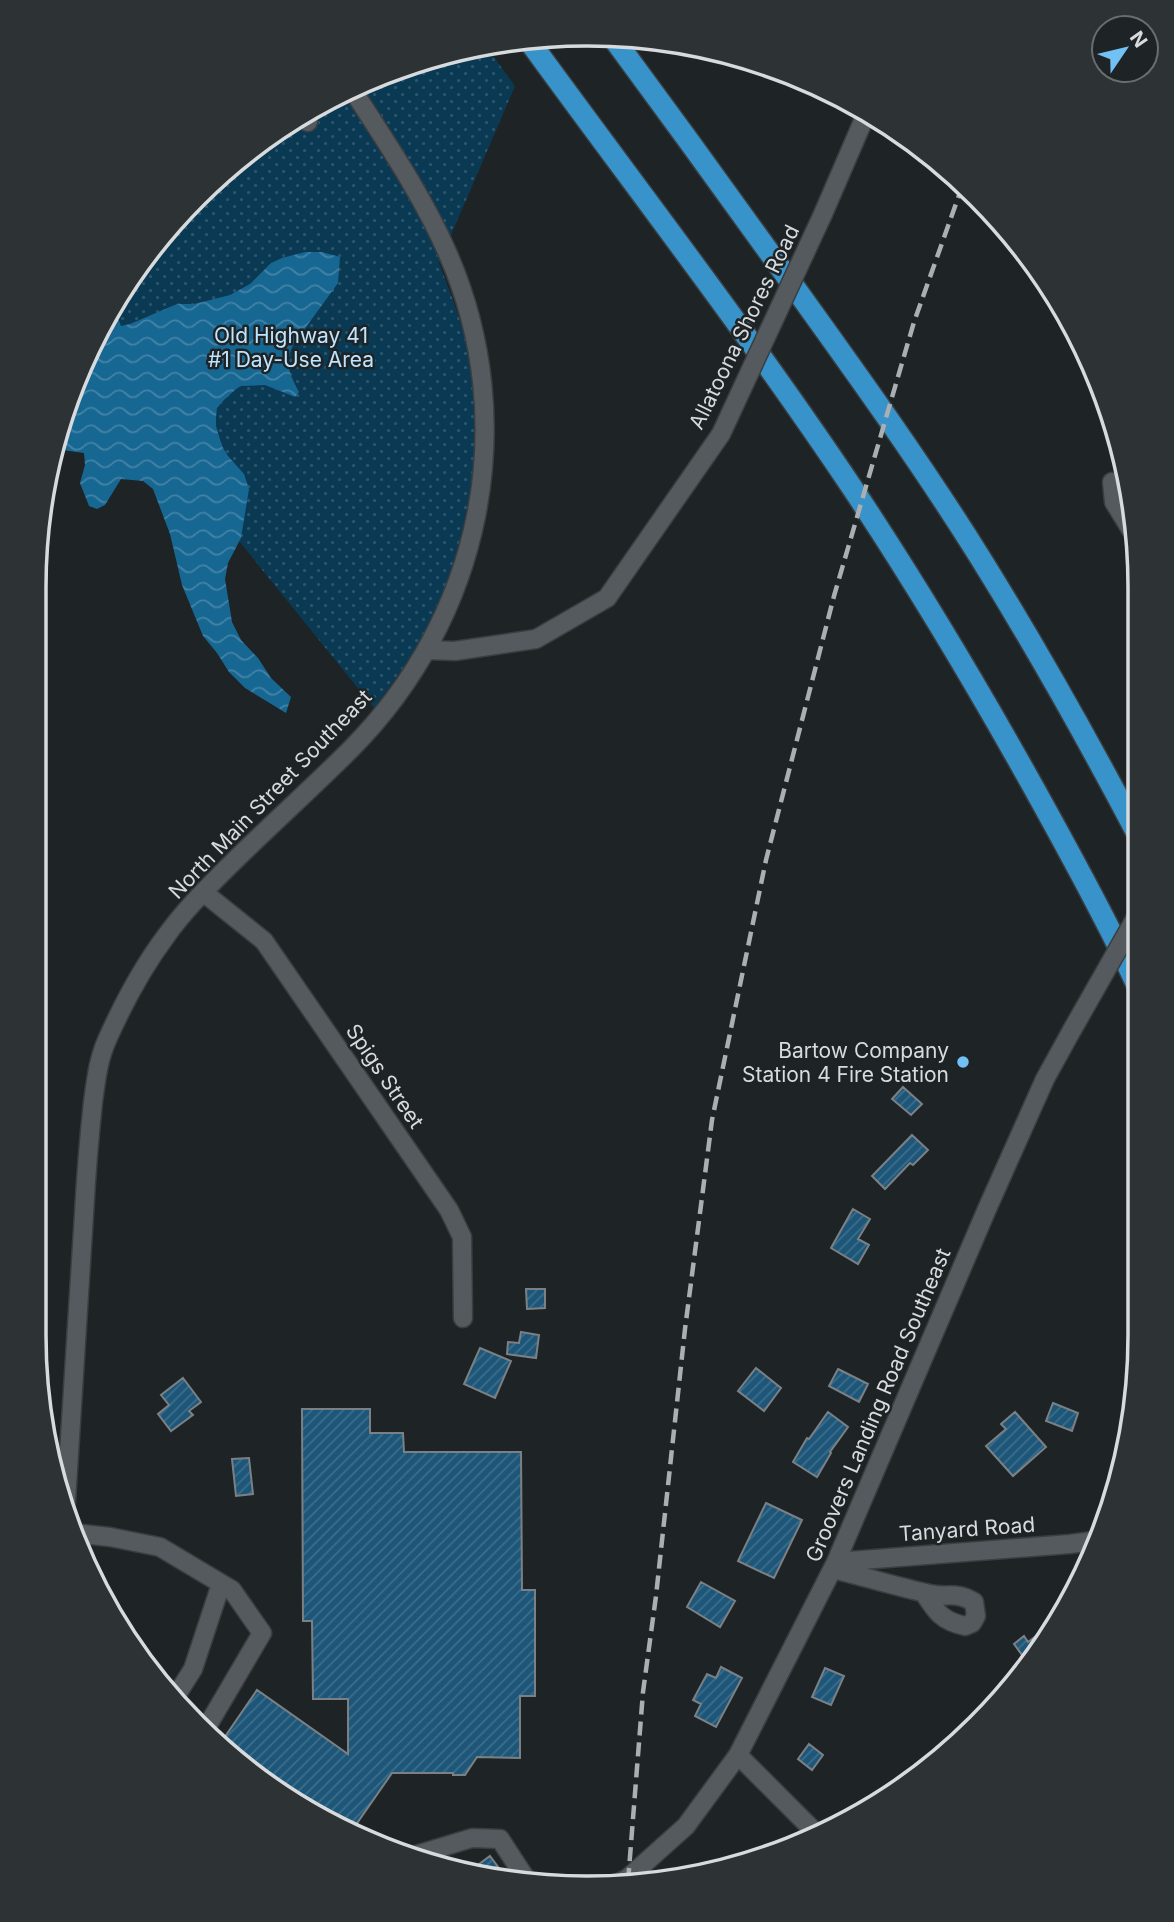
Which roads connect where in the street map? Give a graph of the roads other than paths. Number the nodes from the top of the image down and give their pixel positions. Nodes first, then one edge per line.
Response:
1 (620, 47) edge
2 (535, 48) edge
3 (357, 97) edge
4 (863, 121) edge
5 (1112, 482) dead end
6 (1124, 519) edge
7 (427, 650) junction
8 (1128, 816) edge
9 (203, 892) junction
10 (1128, 932) edge
11 (1128, 967) edge
12 (463, 1318) dead end
13 (61, 1455) edge
14 (84, 1534) edge
15 (1087, 1542) edge
16 (835, 1565) junction
17 (221, 1584) junction
18 (924, 1593) dead end
19 (179, 1691) edge
20 (209, 1723) edge
21 (738, 1755) junction
22 (811, 1828) edge
23 (426, 1852) edge
24 (522, 1872) edge
25 (632, 1874) edge

1 - 8 highway
2 - 11 highway
3 - 7 street, North Main Street Southeast
4 - 7 street, Allatoona Shores Road, bridge
5 - 6 street
7 - 9 street, North Main Street Southeast
9 - 12 street, Spigs Street
9 - 13 street, North Main Street Southeast
10 - 16 street, Groovers Landing Road Southeast, bridge
14 - 17 street
15 - 16 street, Tanyard Road
16 - 18 street
16 - 21 street, Groovers Landing Road Southeast
17 - 19 street
17 - 20 street
21 - 22 street
21 - 25 street, Groovers Landing Road Southeast
23 - 24 street

